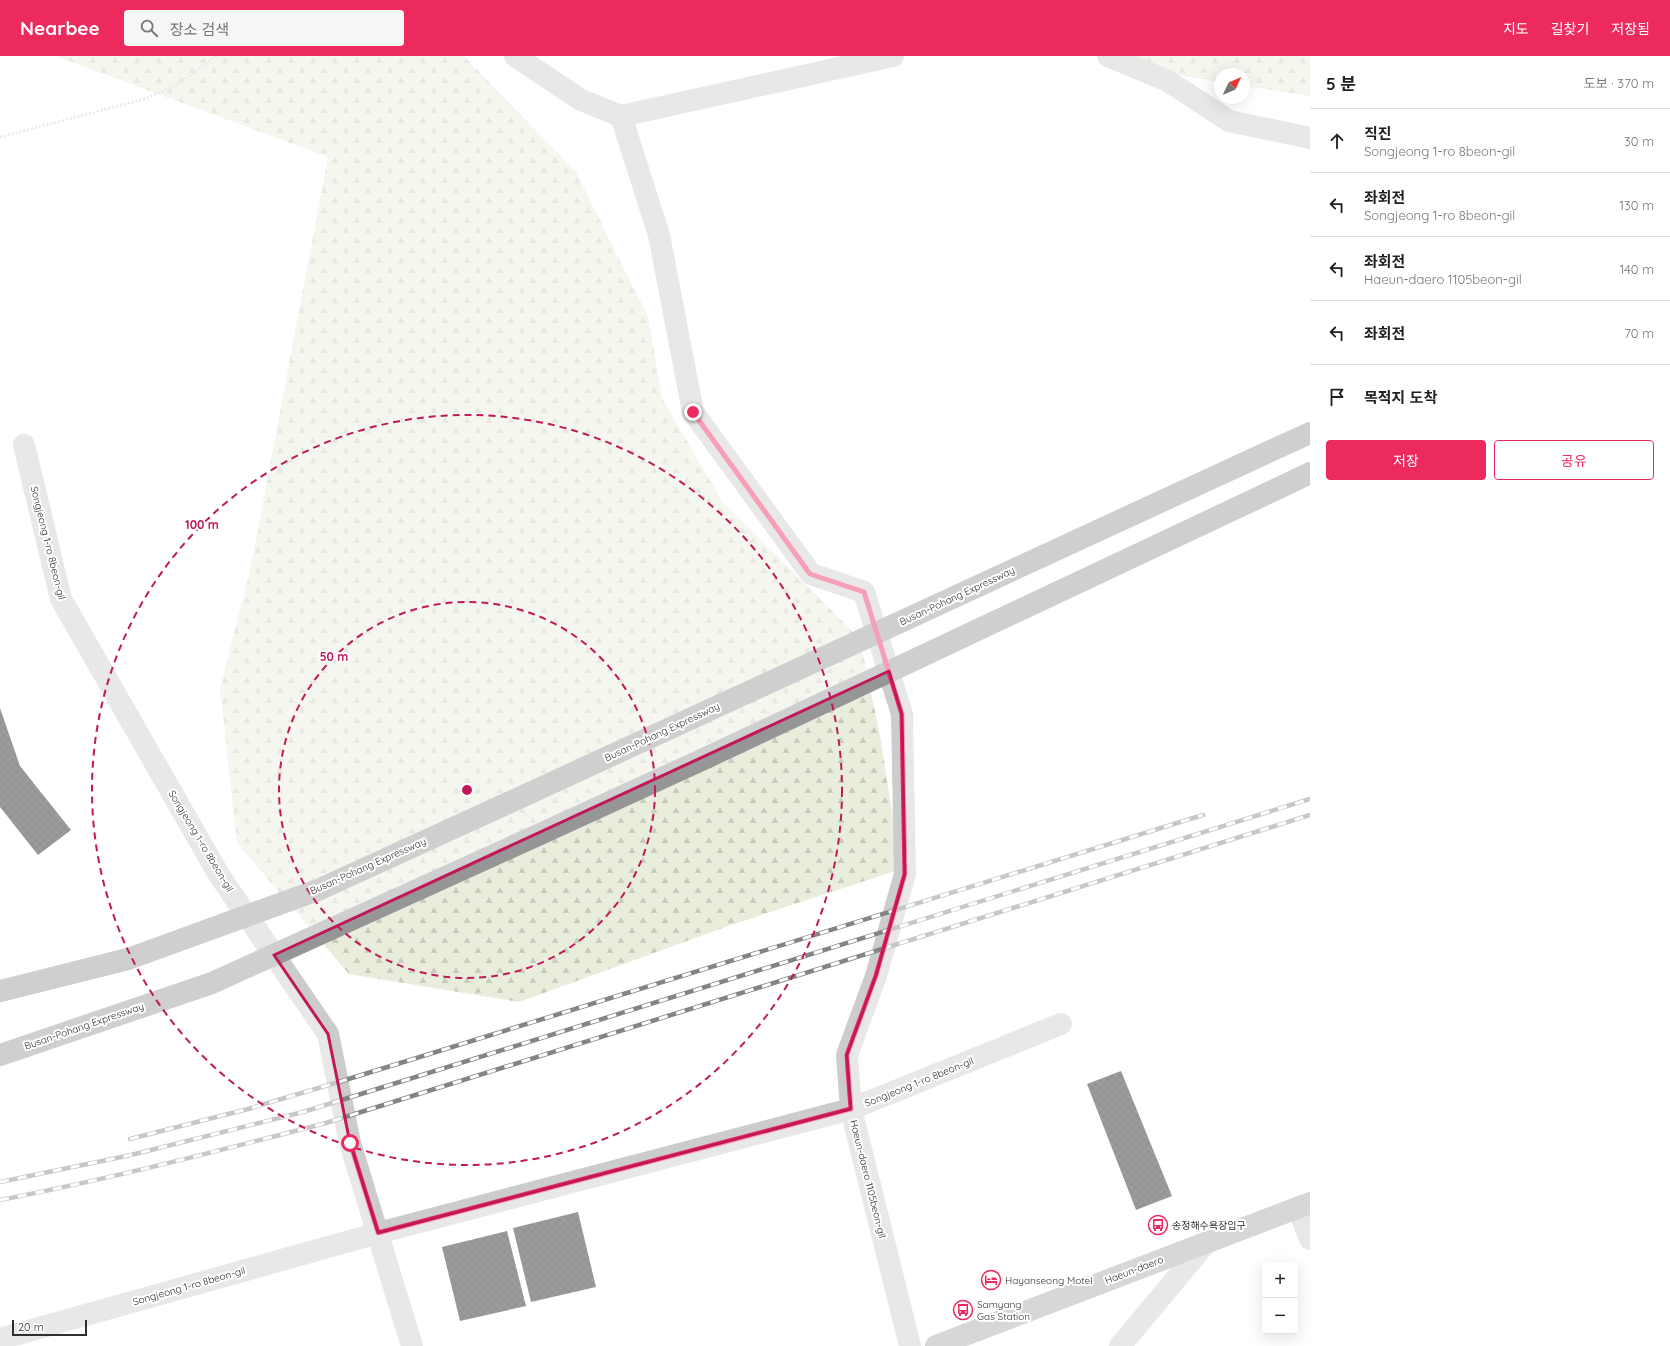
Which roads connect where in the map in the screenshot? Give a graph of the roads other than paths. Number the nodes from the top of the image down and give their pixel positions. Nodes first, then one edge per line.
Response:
1 (515, 56) edge
2 (894, 56) edge
3 (1108, 56) edge
4 (621, 116) junction
5 (1310, 138) edge
6 (1310, 432) edge
7 (24, 445) dead end
8 (1310, 473) edge
9 (0, 991) edge
10 (1061, 1024) dead end
11 (0, 1055) edge
12 (851, 1109) junction
13 (1304, 1206) edge
14 (378, 1233) junction
15 (1310, 1239) edge
16 (1206, 1243) junction
17 (0, 1339) edge
18 (412, 1346) edge
19 (910, 1346) edge
20 (936, 1346) edge
21 (1120, 1346) edge

1 - 4 street
2 - 4 street
3 - 5 street
4 - 12 street, Haeun-daero 1105beon-gil
6 - 9 highway, Busan-Pohang Expressway, bridge
7 - 14 street, Songjeong 1-ro 8beon-gil
8 - 11 highway, Busan-Pohang Expressway, bridge
10 - 12 street, Songjeong 1-ro 8beon-gil
12 - 14 street, Songjeong 1-ro 8beon-gil
12 - 19 street, Haeun-daero 1105beon-gil
13 - 15 street
13 - 16 main road, Haeun-daero
14 - 17 street, Songjeong 1-ro 8beon-gil
14 - 18 street
16 - 20 main road, Haeun-daero
16 - 21 street

